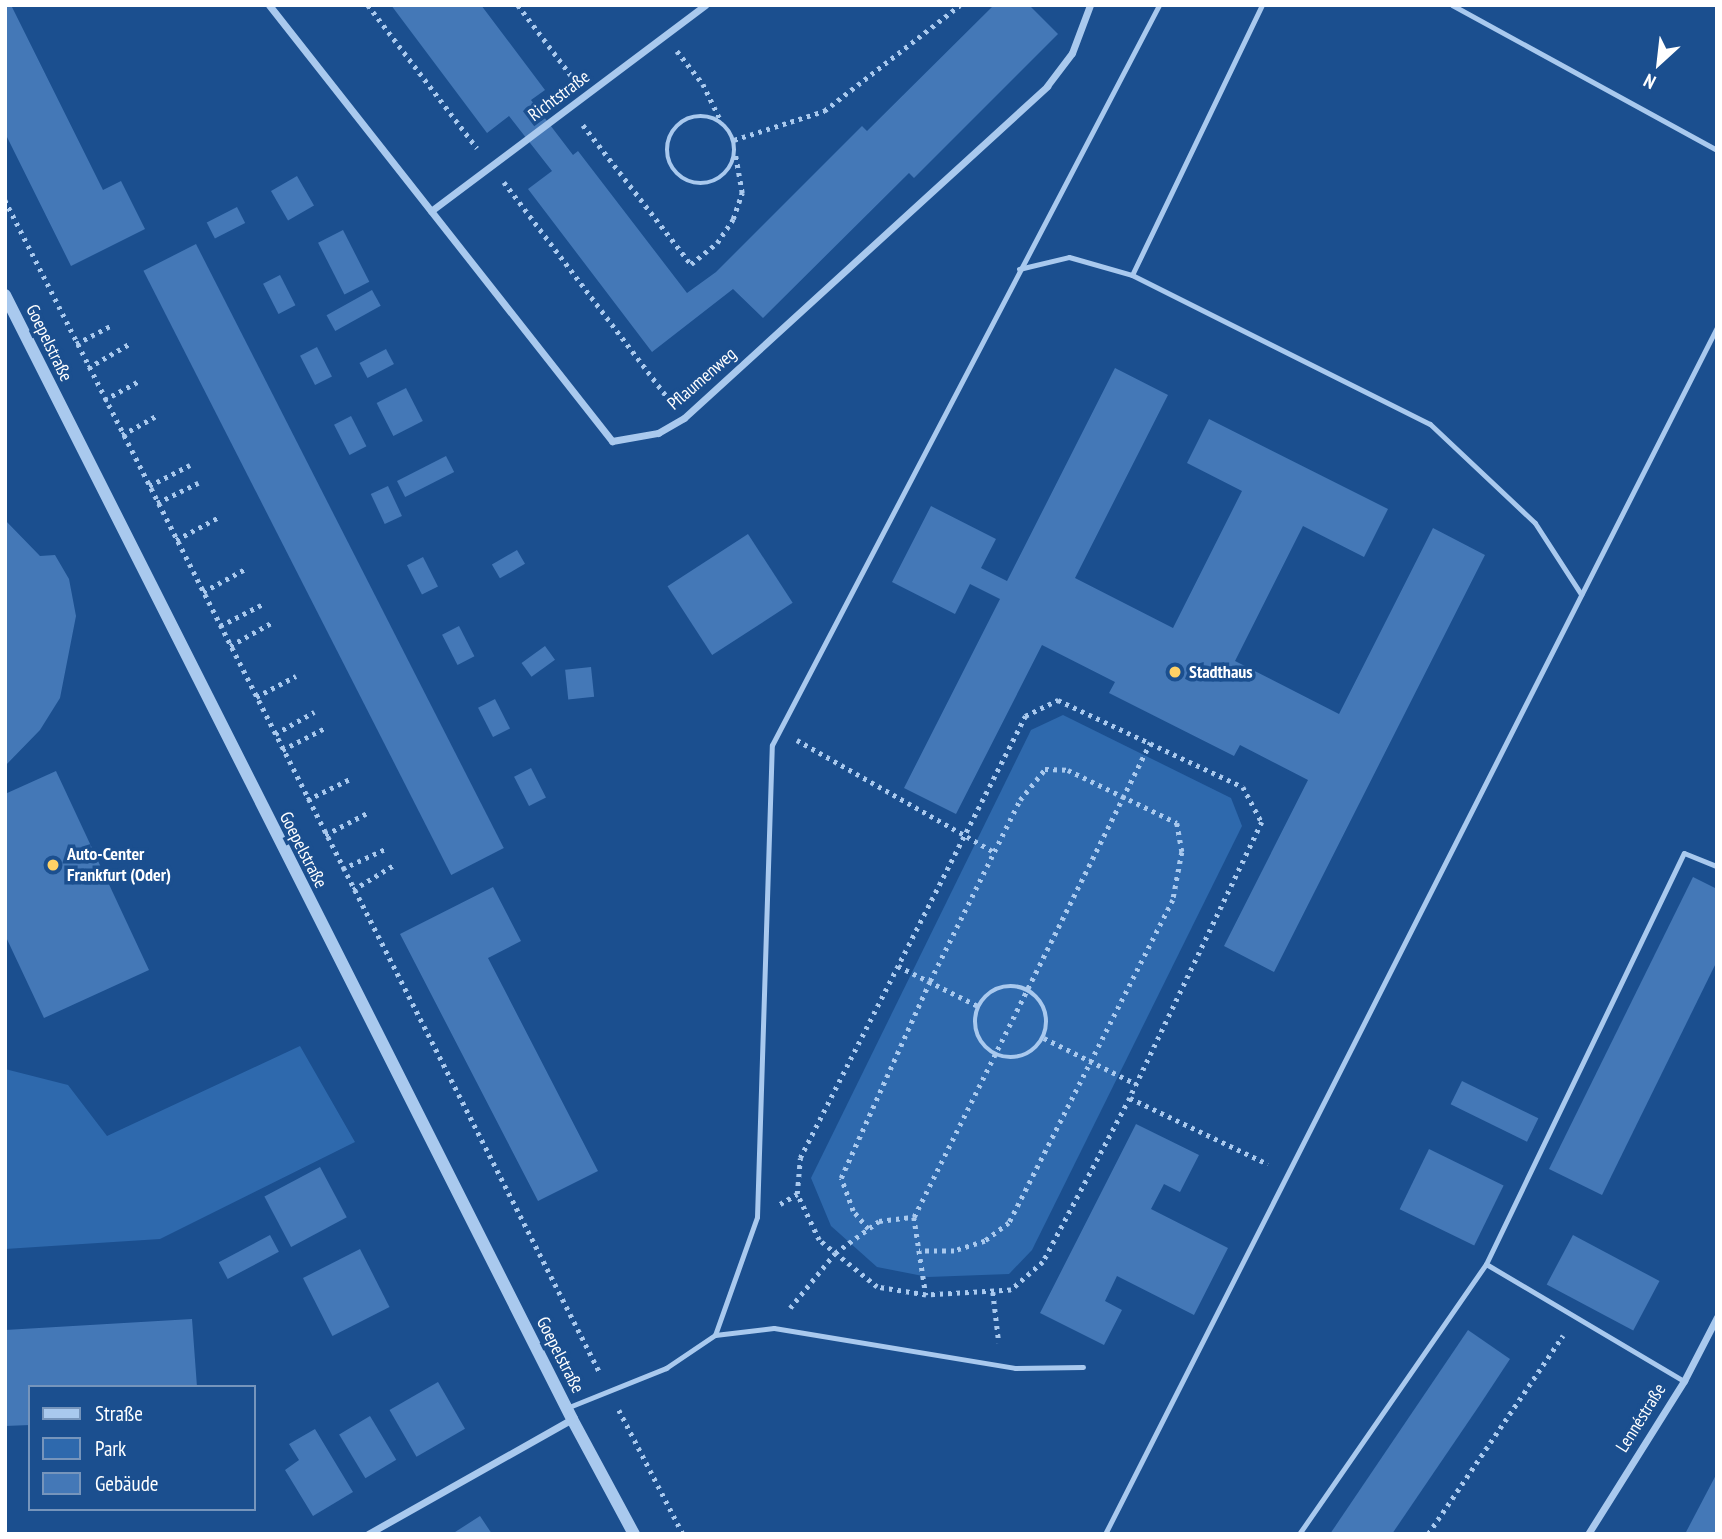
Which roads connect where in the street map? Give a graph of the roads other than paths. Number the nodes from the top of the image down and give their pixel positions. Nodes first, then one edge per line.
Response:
1 (269, 5) edge
2 (705, 5) edge
3 (1090, 5) edge
4 (1158, 5) edge
5 (1262, 5) edge
6 (1452, 5) edge
7 (1717, 150) edge
8 (431, 211) junction
9 (1018, 270) junction
10 (1132, 275) junction
11 (5, 295) edge
12 (1717, 327) edge
13 (1581, 594) junction
14 (1717, 866) edge
15 (1486, 1264) junction
16 (1717, 1317) edge
17 (715, 1335) junction
18 (1083, 1367) dead end
19 (1684, 1381) junction
20 (569, 1414) junction
21 (368, 1534) edge
22 (634, 1534) edge
23 (1105, 1534) edge
24 (1299, 1534) edge
25 (1588, 1534) edge

1 - 8 street, Pflaumenweg
2 - 8 street, Richtstraße
3 - 8 street, Pflaumenweg
4 - 9 lane
5 - 10 lane
6 - 7 lane
9 - 10 lane
9 - 17 lane
10 - 13 lane
11 - 20 street, Goepelstraße
12 - 13 lane
13 - 23 lane
14 - 15 lane
15 - 19 lane
15 - 24 lane
16 - 19 street, Lennéstraße
17 - 18 lane
17 - 20 lane
19 - 25 street, Lennéstraße
20 - 21 street, Goepelstraße
20 - 22 street, Goepelstraße

